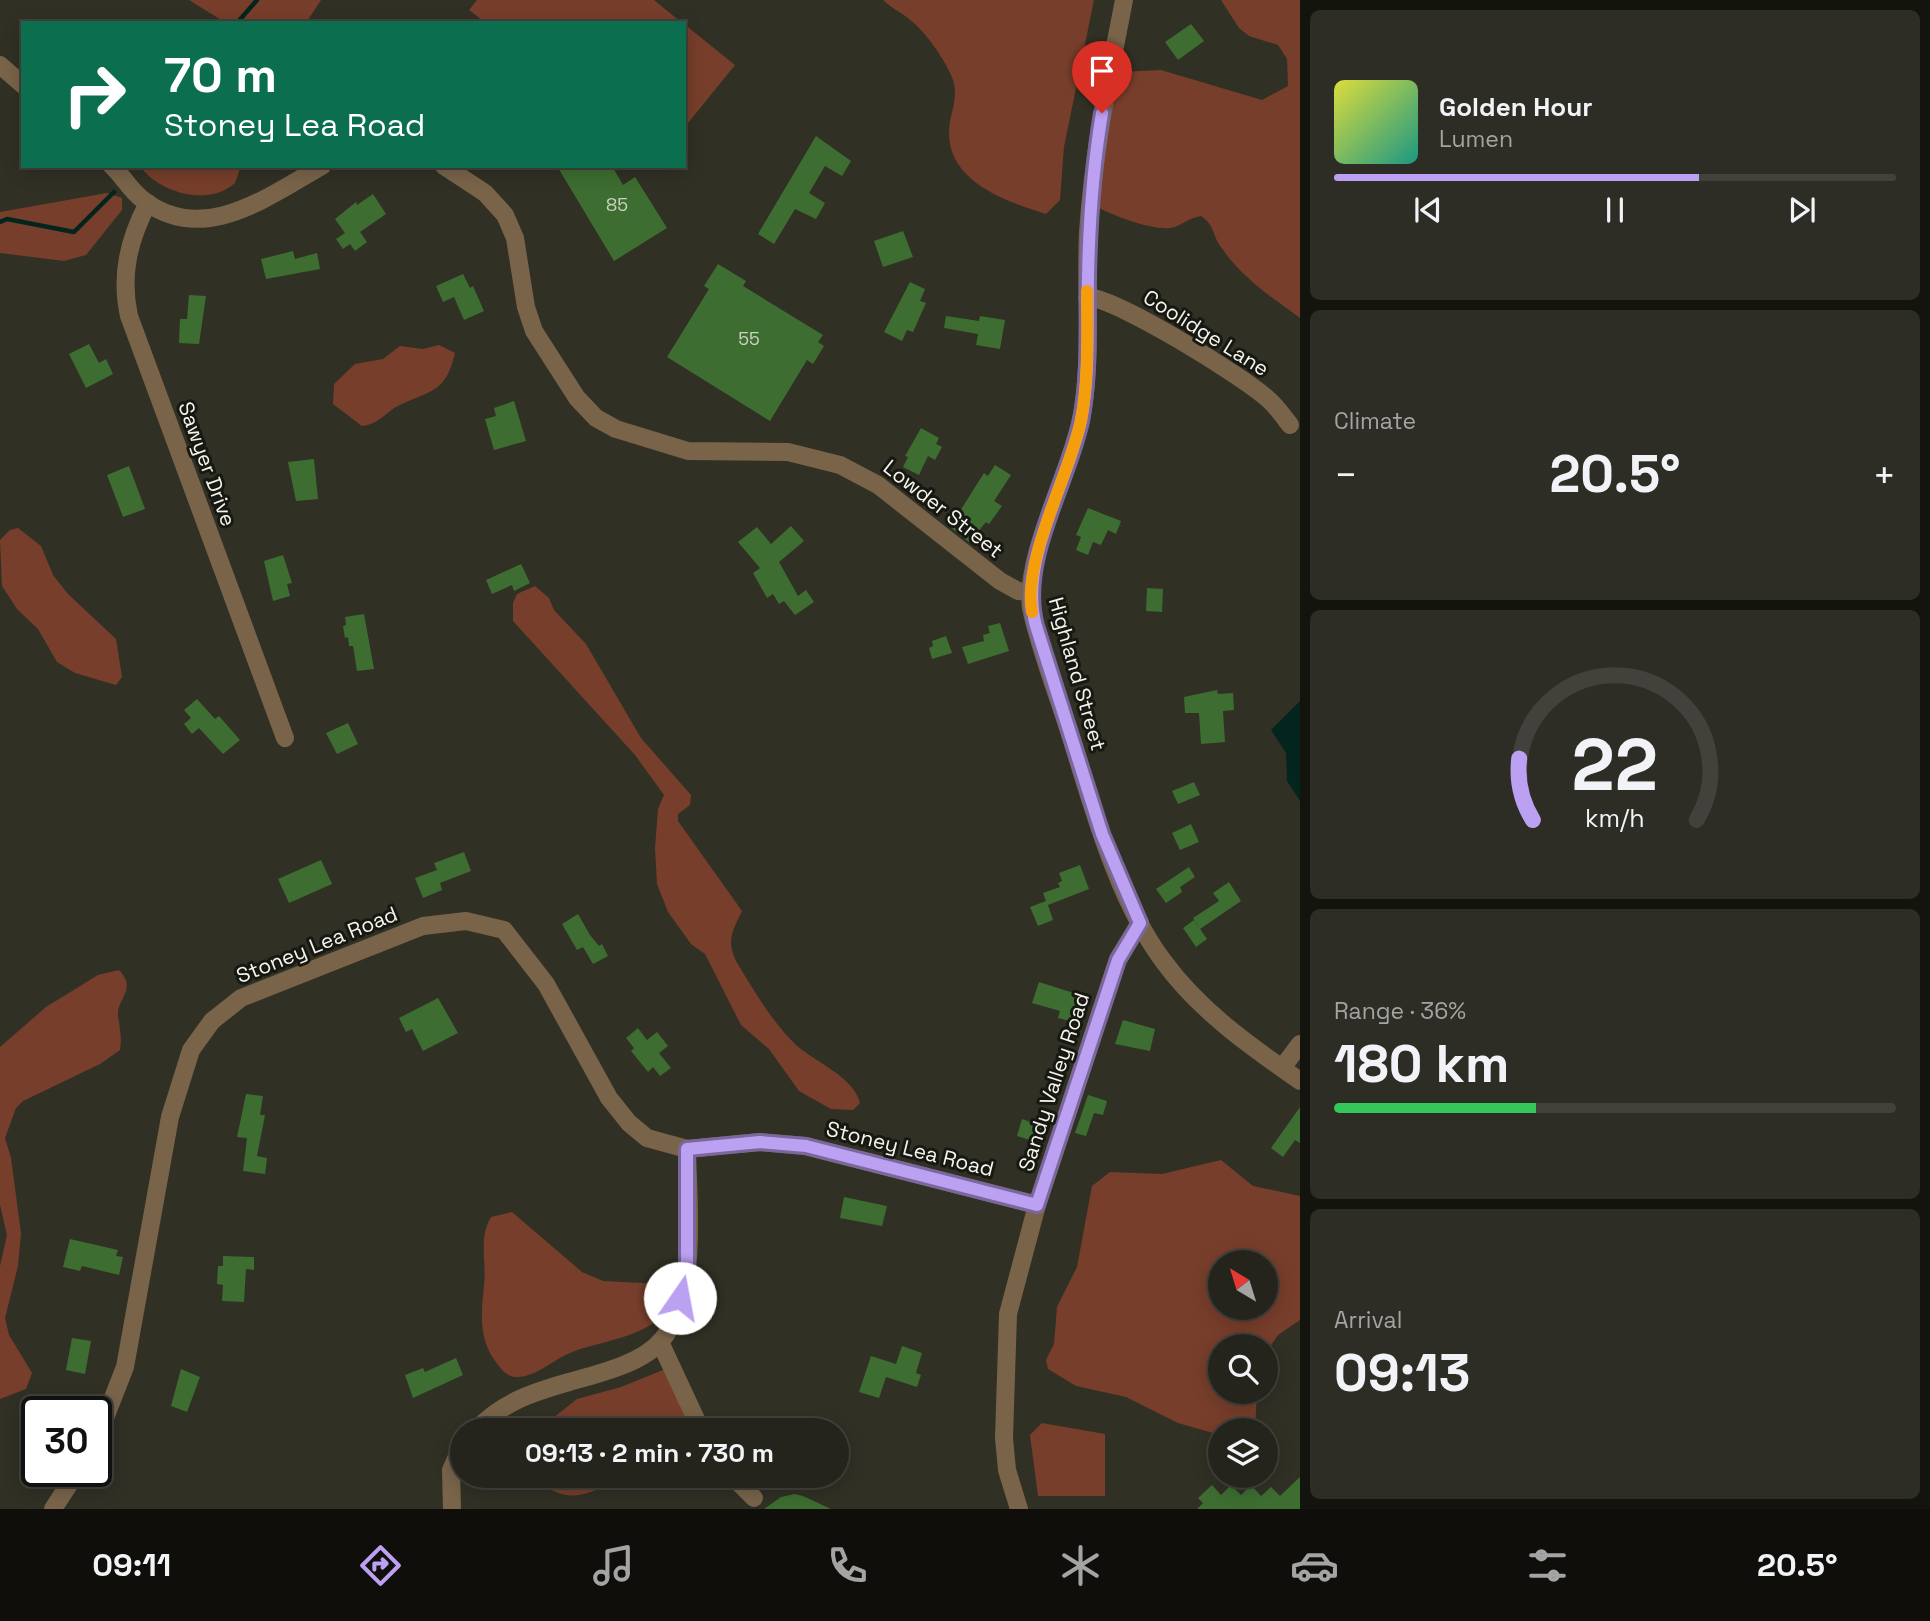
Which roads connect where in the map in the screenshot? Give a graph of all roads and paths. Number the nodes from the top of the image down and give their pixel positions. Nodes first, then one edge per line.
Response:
1 (1124, 0) edge
2 (0, 65) edge
3 (21, 83) edge
4 (114, 168) edge
5 (318, 168) edge
6 (447, 168) edge
7 (148, 203) junction
8 (1087, 297) junction
9 (1290, 425) dead end
10 (1030, 592) junction
11 (285, 738) dead end
12 (1140, 923) junction
13 (1300, 1044) edge
14 (1282, 1068) junction
15 (1300, 1080) edge
16 (687, 1149) junction
17 (1037, 1205) junction
18 (660, 1342) junction
19 (112, 1400) edge
20 (487, 1418) edge
21 (695, 1418) edge
22 (67, 1487) edge
23 (451, 1488) edge
24 (745, 1488) edge
25 (754, 1497) dead end
26 (53, 1509) edge
27 (452, 1509) edge
28 (1019, 1509) edge

1 - 8 street, Highland Street
2 - 3 street
4 - 7 street
5 - 7 street
6 - 10 street, Lowder Street
7 - 11 street, Sawyer Drive
8 - 9 street, Coolidge Lane
8 - 10 street, Highland Street
10 - 12 street, Highland Street
12 - 14 street, Highland Street
12 - 17 street, Sandy Valley Road
13 - 14 street
14 - 15 street, Highland Street
16 - 17 street, Stoney Lea Road
16 - 18 street
16 - 19 street, Stoney Lea Road
17 - 28 street, Sandy Valley Road
18 - 20 street
18 - 21 street
22 - 26 street
23 - 27 street
24 - 25 street

